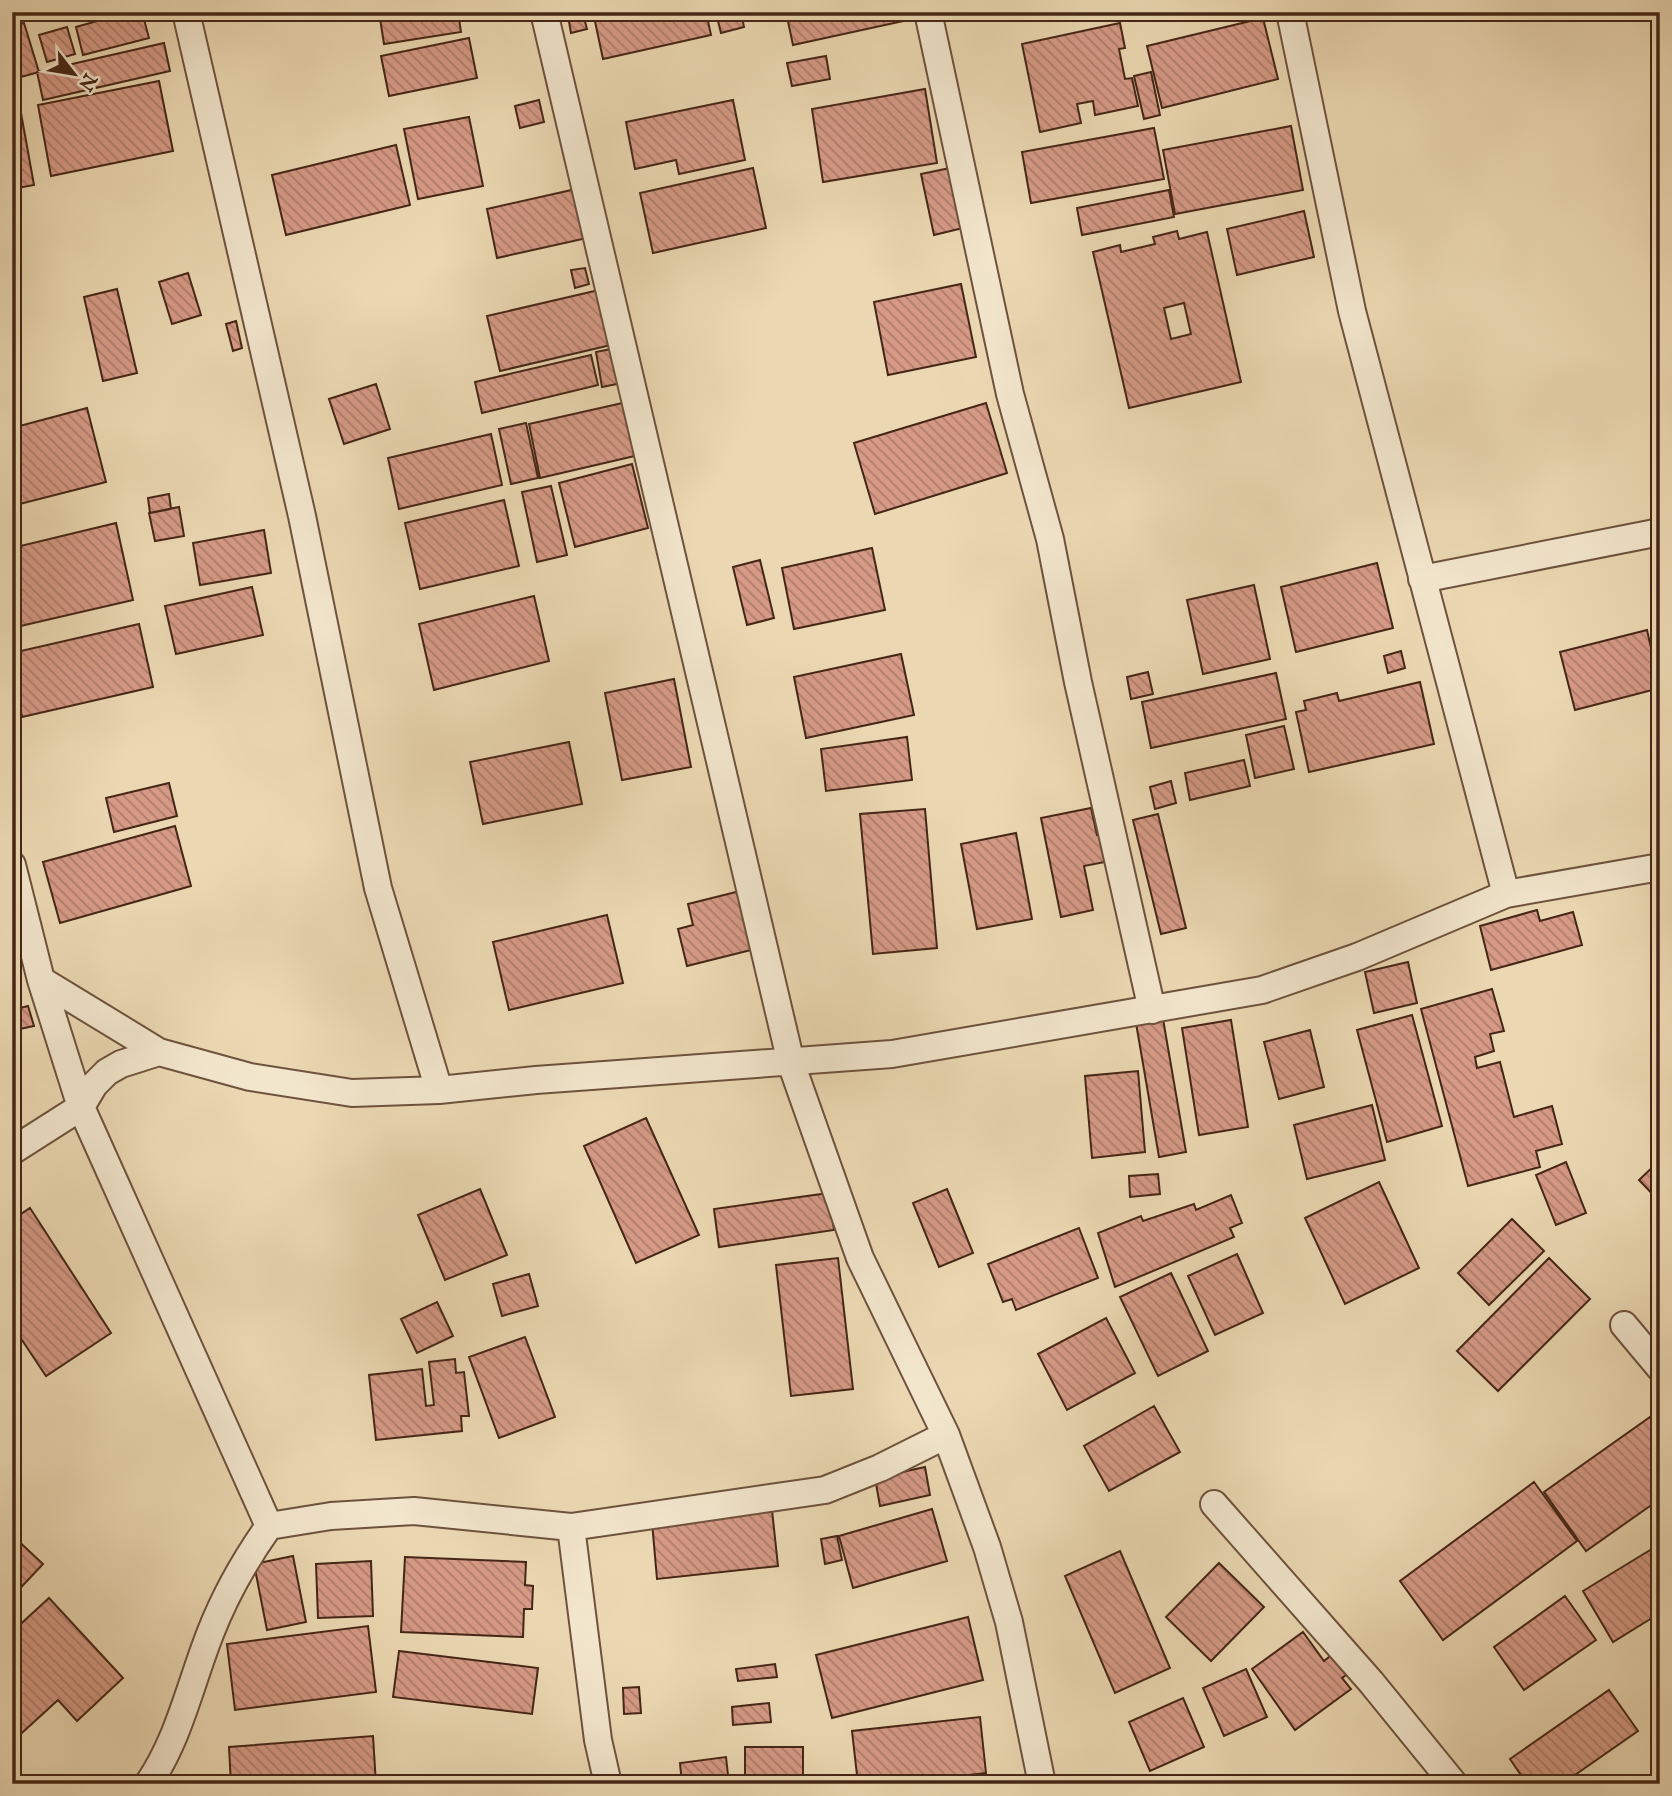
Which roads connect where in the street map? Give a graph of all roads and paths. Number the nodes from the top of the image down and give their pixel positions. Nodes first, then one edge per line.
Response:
1 (186, 12) edge
2 (544, 12) edge
3 (928, 12) edge
4 (1290, 12) edge
5 (1660, 532) edge
6 (1422, 579) junction
7 (12, 865) edge
8 (1660, 867) edge
9 (1506, 894) junction
10 (41, 980) junction
11 (1152, 1010) junction
12 (159, 1052) junction
13 (791, 1063) junction
14 (439, 1090) junction
15 (80, 1107) junction
16 (12, 1151) edge
17 (1624, 1325) dead end
18 (1660, 1368) edge
19 (946, 1435) junction
20 (1214, 1504) dead end
21 (270, 1526) junction
22 (571, 1527) junction
23 (167, 1771) edge
24 (148, 1784) edge
25 (608, 1784) edge
26 (1042, 1784) edge
27 (1454, 1784) edge

1 - 14 street
2 - 13 street
3 - 11 street
4 - 6 street
5 - 6 street
6 - 9 street
7 - 10 street
8 - 9 street
9 - 11 street
10 - 12 street
10 - 15 street
11 - 13 street
12 - 14 street
12 - 15 street
13 - 14 street
13 - 19 street
15 - 16 street
15 - 21 street
17 - 18 street
19 - 22 street
19 - 26 street
20 - 27 street
21 - 22 street
21 - 23 street
22 - 25 street
23 - 24 street

